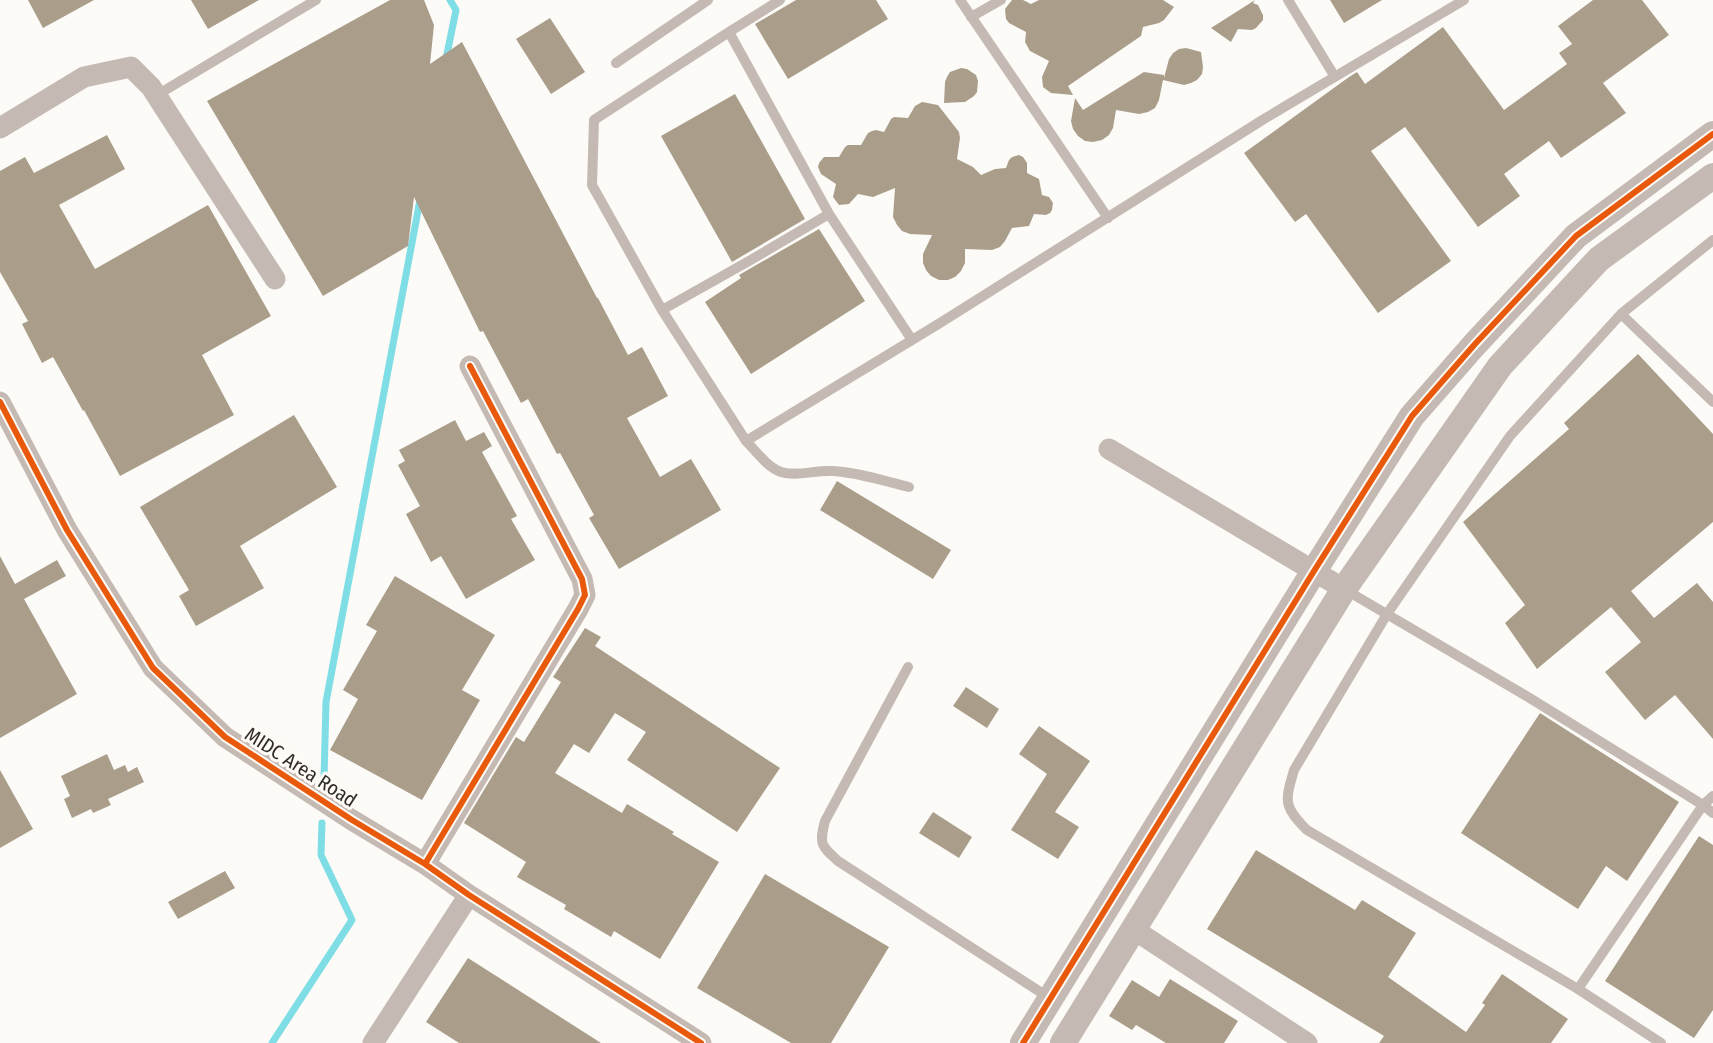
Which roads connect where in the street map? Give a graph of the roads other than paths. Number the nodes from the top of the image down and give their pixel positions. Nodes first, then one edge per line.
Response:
1 (316, 0) edge
2 (708, 0) edge
3 (780, 0) edge
4 (960, 0) edge
5 (1001, 0) edge
6 (1288, 0) edge
7 (1464, 0) edge
8 (971, 17) junction
9 (729, 32) junction
10 (616, 63) dead end
11 (1335, 77) junction
12 (157, 95) junction
13 (0, 128) edge
14 (1713, 134) edge
15 (1684, 156) junction
16 (1709, 180) edge
17 (829, 214) junction
18 (1108, 218) junction
19 (1713, 240) edge
20 (275, 279) dead end
21 (662, 310) junction
22 (1621, 314) junction
23 (912, 340) junction
24 (1475, 344) junction
25 (470, 366) dead end
26 (1500, 366) junction
27 (0, 402) edge
28 (1713, 402) edge
29 (746, 441) junction
30 (1109, 448) dead end
31 (909, 487) dead end
32 (1314, 572) junction
33 (1344, 589) junction
34 (1387, 614) junction
35 (908, 667) dead end
36 (1713, 796) edge
37 (1703, 805) junction
38 (1713, 813) edge
39 (425, 864) junction
40 (469, 895) junction
41 (1133, 929) junction
42 (1578, 989) junction
43 (1051, 999) junction
44 (373, 1043) edge
45 (701, 1043) edge
46 (1023, 1043) edge
47 (1063, 1043) edge
48 (1307, 1043) edge
49 (1661, 1043) edge

1 - 12 lane
2 - 10 lane
3 - 9 lane
4 - 8 lane
5 - 8 lane
6 - 11 lane
7 - 11 lane
8 - 18 lane
9 - 17 lane
9 - 21 lane
11 - 18 lane
12 - 13 street
12 - 20 street
14 - 15 street
15 - 16 street
15 - 24 street
16 - 26 street
17 - 21 lane
17 - 23 lane
18 - 23 lane
19 - 22 lane
21 - 29 lane
22 - 28 lane
22 - 34 lane
23 - 29 lane
24 - 26 street
24 - 32 street
25 - 39 street
26 - 33 street
27 - 39 street, MIDC Area Road
29 - 31 lane
30 - 32 street
32 - 33 street
32 - 43 street
33 - 34 lane
33 - 41 street
34 - 37 lane
34 - 42 lane
35 - 43 lane
36 - 37 lane
37 - 38 lane
37 - 42 lane
39 - 40 street, MIDC Area Road
40 - 44 street
40 - 45 street, MIDC Area Road
41 - 47 street
41 - 48 street
42 - 49 lane
43 - 46 street

